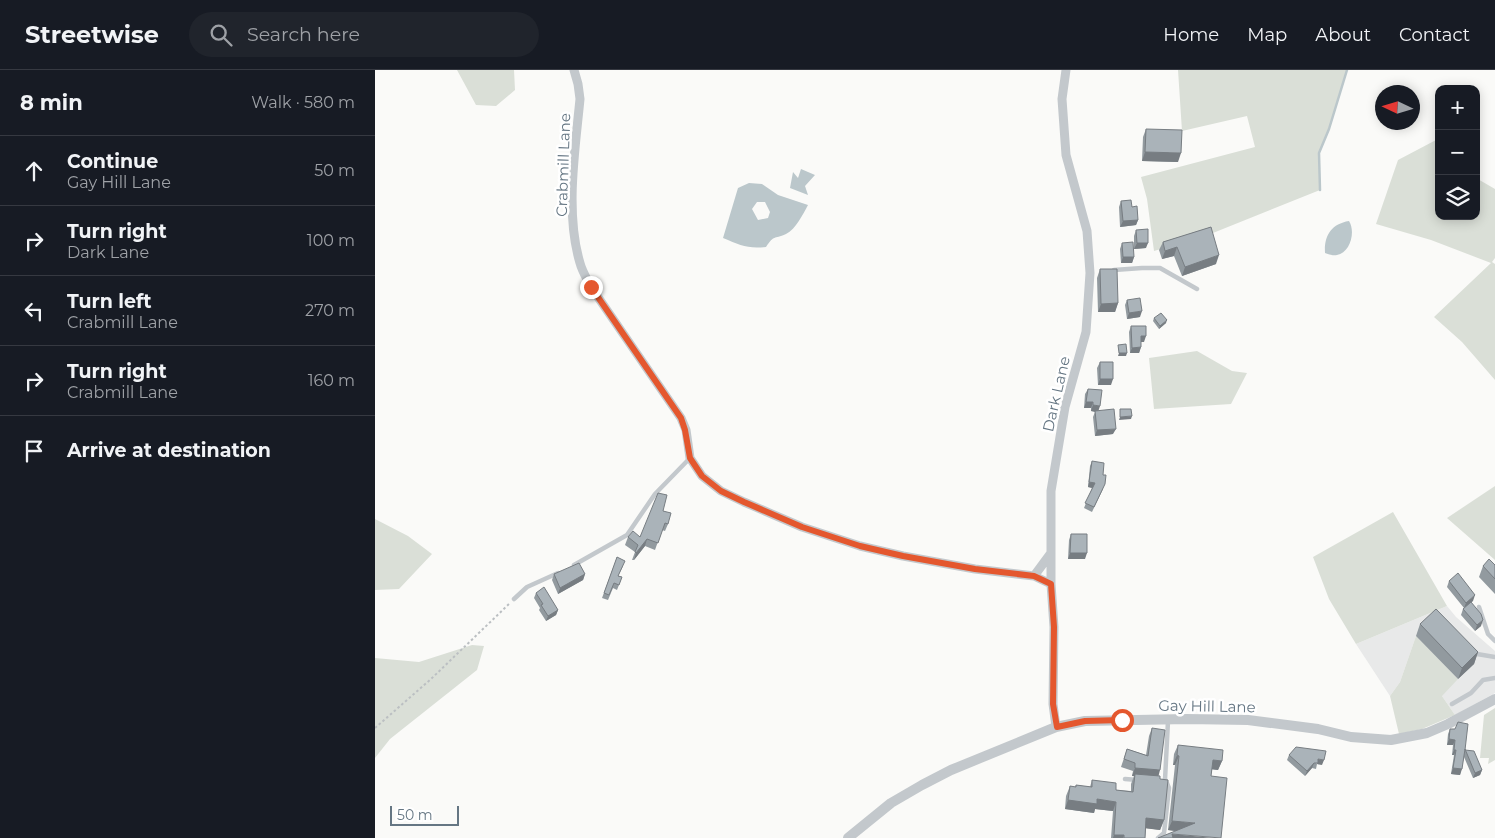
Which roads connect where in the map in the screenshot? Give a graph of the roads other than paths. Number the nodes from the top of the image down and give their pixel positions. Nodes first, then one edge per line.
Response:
1 (574, 70) edge
2 (1066, 70) edge
3 (1107, 271) edge
4 (1197, 289) dead end
5 (690, 458) junction
6 (1051, 553) junction
7 (571, 567) edge
8 (562, 571) edge
9 (1034, 576) junction
10 (1051, 584) junction
11 (514, 599) road end
12 (1479, 607) dead end
13 (1495, 641) edge
14 (1466, 644) edge
15 (1495, 657) edge
16 (1495, 678) edge
17 (1495, 699) edge
18 (1452, 704) dead end
19 (1168, 719) junction
20 (1057, 727) junction
21 (1125, 779) dead end
22 (1165, 780) junction
23 (1144, 781) edge
24 (1154, 781) edge
25 (848, 838) edge
26 (1158, 838) edge

1 - 5 street, Crabmill Lane
2 - 6 street, Dark Lane
3 - 4 lane
5 - 7 lane
5 - 9 street, Crabmill Lane
6 - 9 street
6 - 10 street, Dark Lane
8 - 11 lane
9 - 10 street, Crabmill Lane
10 - 20 street, Dark Lane
12 - 13 lane
14 - 15 lane
16 - 18 lane
17 - 19 street, Gay Hill Lane
19 - 20 street, Gay Hill Lane
19 - 22 lane
20 - 25 street, Gay Hill Lane
21 - 23 lane
22 - 24 lane
22 - 26 lane

